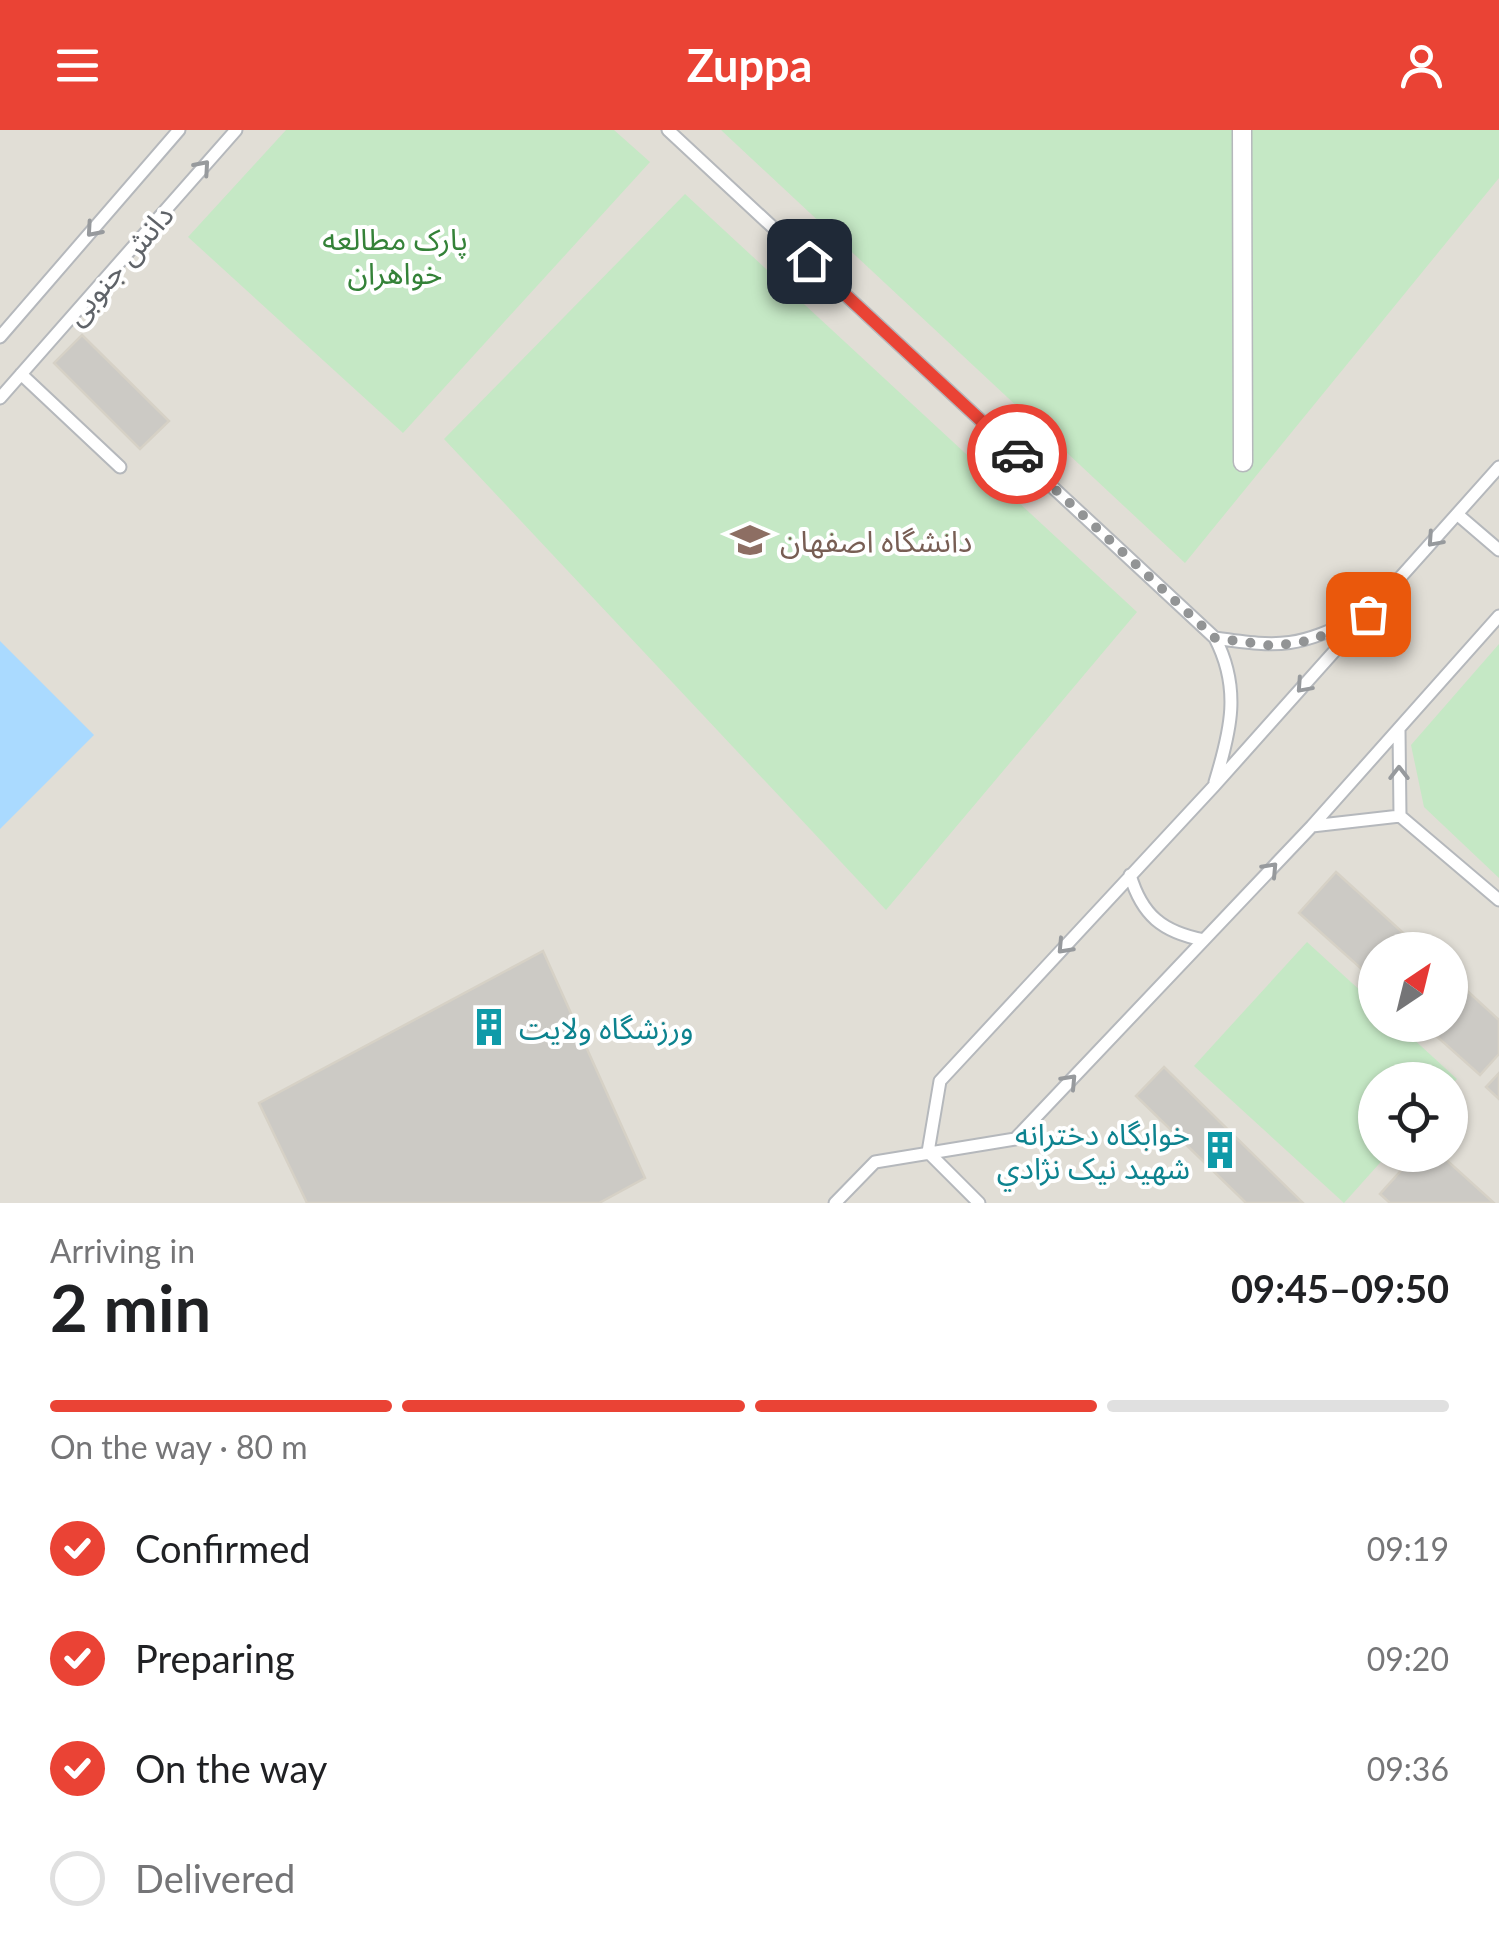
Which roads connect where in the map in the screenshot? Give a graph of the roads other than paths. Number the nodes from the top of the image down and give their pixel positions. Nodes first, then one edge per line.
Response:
1 (180, 130) edge
2 (236, 130) edge
3 (668, 130) edge
4 (1242, 130) edge
5 (683, 135) edge
6 (0, 338) edge
7 (21, 374) junction
8 (0, 398) edge
9 (1242, 462) dead end
10 (120, 467) dead end
11 (1499, 467) edge
12 (1457, 514) junction
13 (1499, 550) edge
14 (1368, 614) junction
15 (1499, 616) edge
16 (1215, 638) junction
17 (1399, 730) junction
18 (1214, 786) junction
19 (1400, 816) junction
20 (1312, 826) junction
21 (1130, 875) junction
22 (1499, 900) edge
23 (1204, 940) junction
24 (928, 1152) junction
25 (835, 1203) edge
26 (979, 1203) edge

1 -> 6 lane, دانش جنوبی
7 -> 2 lane, دانش جنوبی
3 - 5 lane
4 - 9 street
5 - 16 lane
7 - 8 lane, دانش جنوبی
7 - 10 lane
11 - 12 lane
12 - 13 lane
12 -> 14 lane
14 - 16 lane
14 -> 18 lane
15 - 17 lane
16 - 18 lane
19 -> 17 lane
17 - 20 lane
18 - 21 lane
19 - 20 lane
19 - 22 lane
23 -> 20 lane
21 - 23 lane
21 -> 24 lane
24 -> 23 lane
24 - 25 lane
24 - 26 lane

